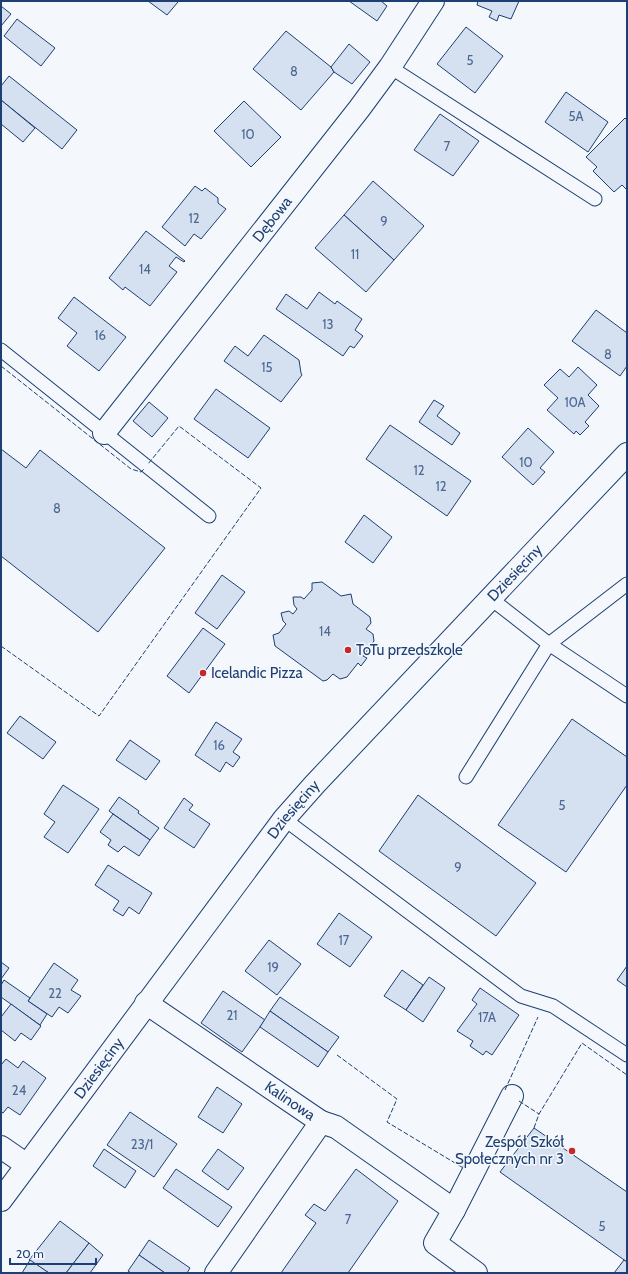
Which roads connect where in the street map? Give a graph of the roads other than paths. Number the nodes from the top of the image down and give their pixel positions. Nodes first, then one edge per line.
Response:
1 (433, 1) edge
2 (390, 67) junction
3 (595, 200) dead end
4 (1, 350) edge
5 (104, 433) junction
6 (627, 454) edge
7 (209, 516) dead end
8 (627, 584) edge
9 (490, 598) junction
10 (549, 644) junction
11 (627, 696) edge
12 (466, 778) dead end
13 (284, 819) junction
14 (146, 1003) junction
15 (627, 1055) edge
16 (512, 1096) dead end
17 (321, 1122) junction
18 (1, 1147) edge
19 (27, 1165) junction
20 (1, 1200) edge
21 (454, 1210) junction
22 (216, 1273) edge
23 (476, 1273) edge

1 - 2 street, Dębowa
2 - 3 lane
2 - 5 street, Dębowa
4 - 5 lane
5 - 7 lane
6 - 9 street, Dziesięciny
8 - 10 lane
9 - 10 lane
9 - 13 street, Dziesięciny
10 - 11 lane
10 - 12 lane
13 - 14 street, Dziesięciny
13 - 15 lane
14 - 17 street, Kalinowa
14 - 19 street, Dziesięciny
16 - 21 street
17 - 21 street
17 - 22 street, Kalinowa
18 - 19 street
19 - 20 street, Dziesięciny
21 - 23 street

